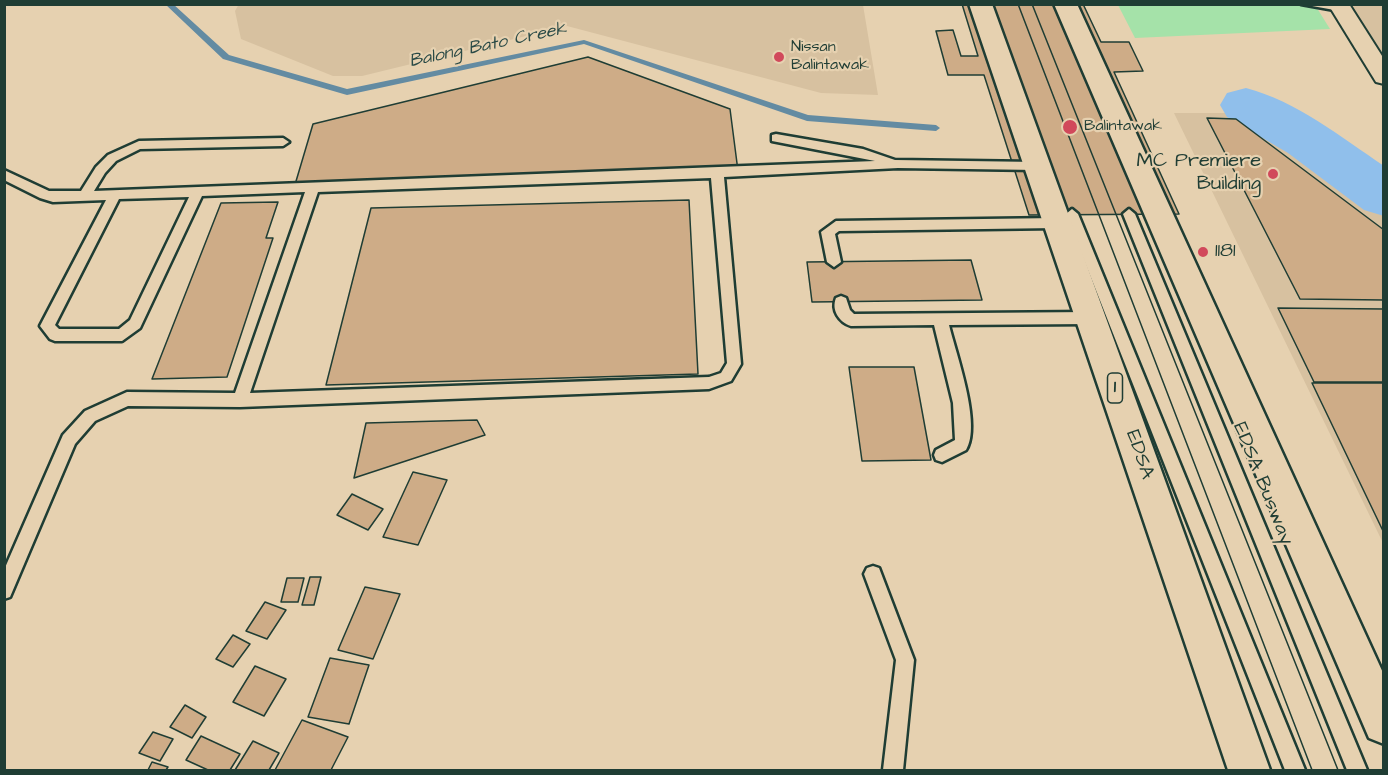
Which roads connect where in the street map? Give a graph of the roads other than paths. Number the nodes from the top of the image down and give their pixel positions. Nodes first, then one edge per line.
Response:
1 (980, 4) edge
2 (1065, 4) edge
3 (1306, 4) edge
4 (1339, 6) edge
5 (1383, 76) edge
6 (776, 138) dead end
7 (283, 142) dead end
8 (898, 164) junction
9 (1037, 166) junction
10 (717, 173) junction
11 (4, 174) edge
12 (313, 188) junction
13 (198, 192) junction
14 (115, 195) junction
15 (85, 196) junction
16 (1129, 214) dead end
17 (1064, 218) junction
18 (834, 262) dead end
19 (841, 302) dead end
20 (1090, 318) junction
21 (940, 319) junction
22 (240, 400) junction
23 (942, 455) dead end
24 (873, 574) dead end
25 (4, 591) edge
26 (1383, 723) edge
27 (892, 771) edge
28 (1250, 771) edge
29 (1294, 771) edge
30 (1357, 771) edge

1 - 9 highway, EDSA / 1
2 - 26 highway
3 - 4 lane
4 - 5 street
6 - 8 lane
7 - 15 lane
8 - 9 lane
8 - 10 lane
9 - 17 highway, EDSA / 1
10 - 12 lane
10 - 22 lane
11 - 15 lane
12 - 13 lane
12 - 22 lane
13 - 14 lane
13 - 14 lane
14 - 15 lane
16 - 30 lane, EDSA Busway
17 - 18 lane
17 - 20 highway, EDSA / 1
17 - 29 lane
19 - 21 lane
20 - 21 lane
20 - 28 highway, EDSA / 1
21 - 23 lane
22 - 25 lane
24 - 27 lane

